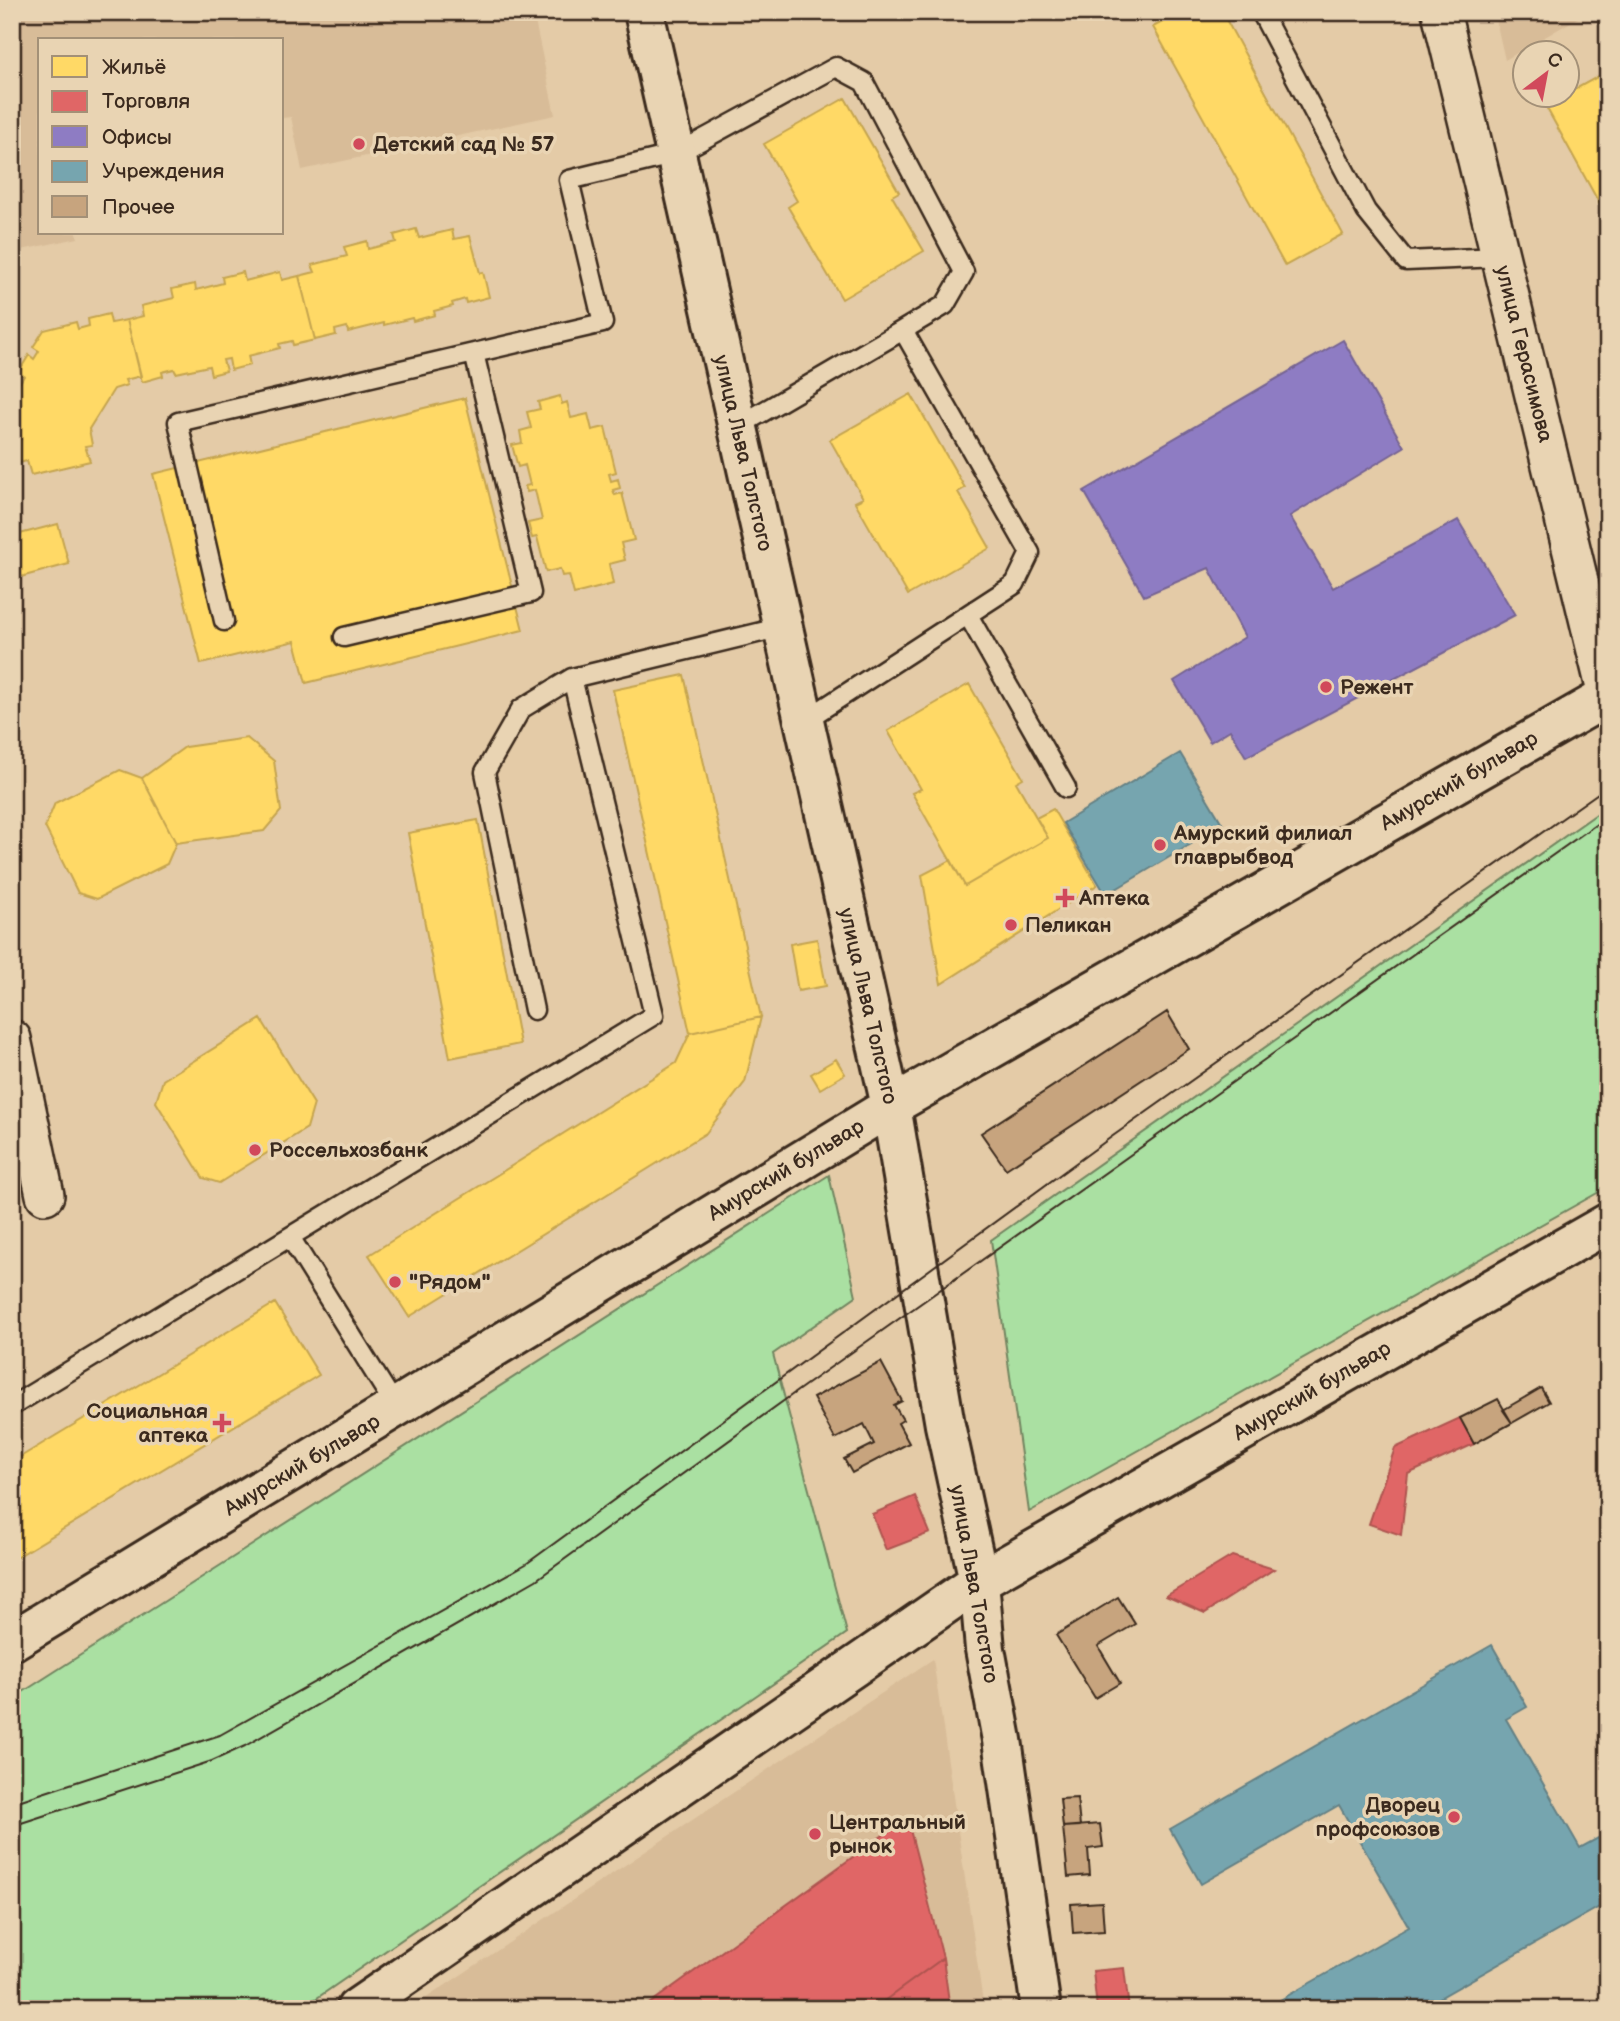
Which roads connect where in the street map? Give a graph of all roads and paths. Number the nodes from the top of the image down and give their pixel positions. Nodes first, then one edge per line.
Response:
1 (644, 12) edge
2 (1261, 12) edge
3 (1441, 12) edge
4 (676, 154) junction
5 (1500, 257) junction
6 (903, 330) junction
7 (474, 353) junction
8 (737, 427) junction
9 (968, 615) junction
10 (225, 621) dead end
11 (782, 627) junction
12 (344, 637) dead end
13 (572, 678) junction
14 (1608, 696) edge
15 (804, 721) junction
16 (1066, 788) dead end
17 (534, 1010) dead end
18 (12, 1039) edge
19 (891, 1106) junction
20 (45, 1195) dead end
21 (1608, 1223) edge
22 (290, 1237) junction
23 (12, 1406) edge
24 (396, 1407) junction
25 (979, 1581) junction
26 (12, 1641) edge
27 (356, 2009) edge
28 (1041, 2009) edge

1 - 4 street, улица Льва Толстого
2 - 5 lane
3 - 5 street, улица Герасимова
4 - 6 lane
4 - 7 lane
4 - 8 street, улица Льва Толстого
5 - 14 street, улица Герасимова
6 - 8 lane
6 - 9 lane
7 - 10 lane
7 - 12 lane
8 - 11 street, улица Льва Толстого
9 - 15 lane
9 - 16 lane
11 - 13 lane
11 - 15 street, улица Льва Толстого
13 - 17 lane
13 - 22 lane
14 - 19 street, Амурский бульвар
15 - 19 street, улица Льва Толстого
18 - 20 street
19 - 24 street, Амурский бульвар
19 - 25 street, улица Льва Толстого
21 - 25 street, Амурский бульвар
22 - 23 lane
22 - 24 lane
24 - 26 street, Амурский бульвар
25 - 27 street, Амурский бульвар
25 - 28 street, улица Льва Толстого

